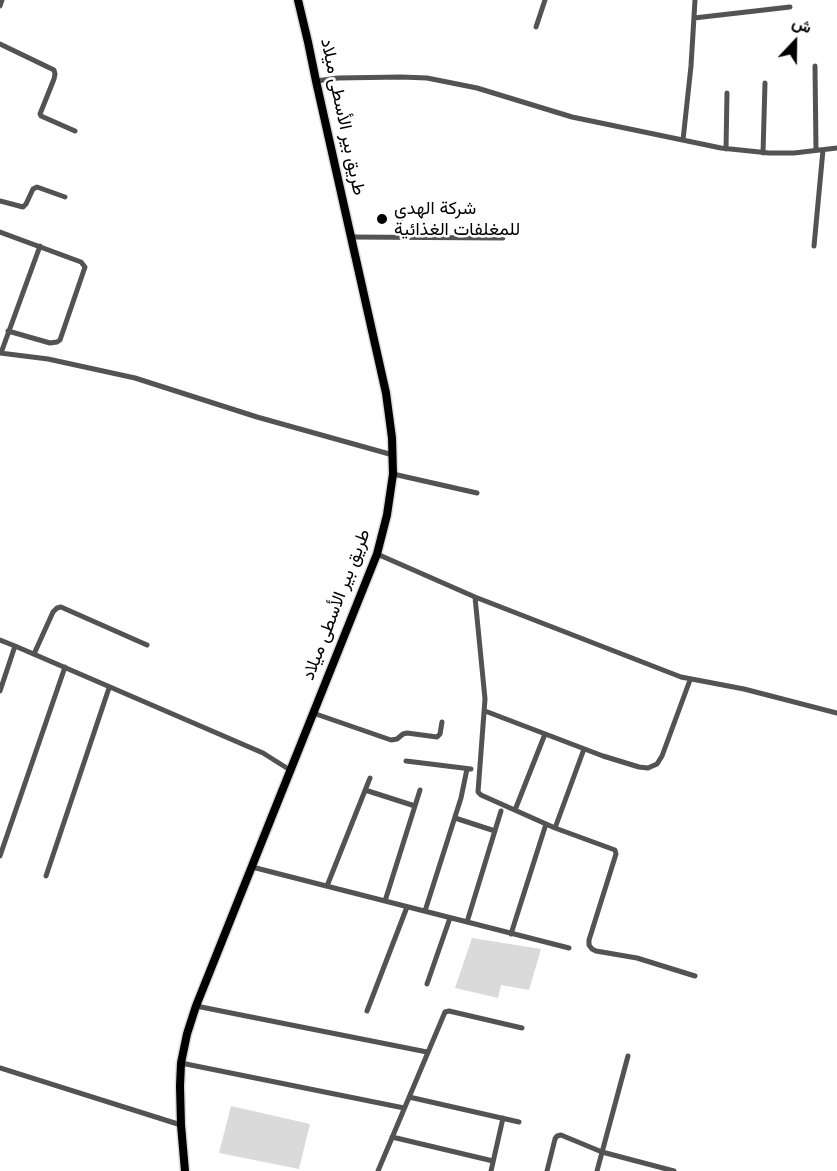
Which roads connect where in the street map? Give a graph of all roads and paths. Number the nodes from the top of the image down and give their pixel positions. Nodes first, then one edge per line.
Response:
1 (2, 0) edge
2 (298, 0) edge
3 (545, 0) edge
4 (695, 0) edge
5 (0, 6) edge
6 (790, 7) dead end
7 (694, 18) junction
8 (536, 27) dead end
9 (0, 44) edge
10 (815, 66) dead end
11 (316, 81) junction
12 (765, 83) dead end
13 (727, 93) dead end
14 (75, 131) dead end
15 (683, 140) junction
16 (837, 148) edge
17 (726, 149) junction
18 (816, 150) junction
19 (824, 150) junction
20 (763, 153) junction
21 (65, 197) dead end
22 (0, 201) edge
23 (0, 232) edge
24 (351, 237) junction
25 (503, 238) dead end
26 (40, 246) junction
27 (814, 246) dead end
28 (8, 332) junction
29 (0, 353) edge
30 (393, 454) junction
31 (393, 474) junction
32 (477, 493) dead end
33 (377, 554) junction
34 (475, 597) junction
35 (0, 640) edge
36 (147, 645) dead end
37 (15, 646) junction
38 (34, 654) junction
39 (65, 668) junction
40 (690, 680) junction
41 (109, 688) junction
42 (0, 691) edge
43 (485, 711) junction
44 (837, 712) edge
45 (313, 713) junction
46 (442, 722) dead end
47 (545, 734) junction
48 (584, 749) junction
49 (406, 761) dead end
50 (290, 770) junction
51 (370, 778) dead end
52 (365, 790) junction
53 (420, 790) dead end
54 (415, 806) junction
55 (515, 810) junction
56 (501, 811) dead end
57 (455, 818) junction
58 (546, 824) junction
59 (555, 828) junction
60 (495, 831) junction
61 (0, 856) edge
62 (252, 867) junction
63 (46, 876) dead end
64 (327, 886) junction
65 (385, 901) junction
66 (407, 907) junction
67 (425, 911) junction
68 (450, 918) junction
69 (466, 922) junction
70 (511, 933) junction
71 (569, 948) dead end
72 (695, 976) dead end
73 (427, 984) dead end
74 (196, 1006) junction
75 (367, 1011) dead end
76 (522, 1028) dead end
77 (427, 1052) junction
78 (628, 1056) dead end
79 (182, 1063) junction
80 (0, 1068) edge
81 (409, 1097) junction
82 (404, 1108) junction
83 (503, 1118) junction
84 (519, 1122) dead end
85 (181, 1125) junction
86 (392, 1137) junction
87 (602, 1152) junction
88 (493, 1161) junction
89 (185, 1171) edge
90 (378, 1171) edge
91 (491, 1171) edge
92 (547, 1171) edge
93 (597, 1171) edge
94 (674, 1171) edge

1 - 5 street
2 - 11 main road, طريق بير الأسطى ميلاد
3 - 8 street
4 - 7 street
6 - 7 street
7 - 15 street
9 - 14 street
10 - 18 street
11 - 15 street
11 - 24 main road, طريق بير الأسطى ميلاد
12 - 20 street
13 - 17 street
15 - 17 street
16 - 19 street
17 - 20 street
18 - 19 street
18 - 20 street
19 - 27 street
21 - 22 street
23 - 26 street
24 - 25 street
24 - 30 main road, طريق بير الأسطى ميلاد
26 - 28 street
26 - 28 street
28 - 29 street
29 - 30 street
30 - 31 main road, طريق بير الأسطى ميلاد
31 - 32 street
31 - 33 main road, طريق بير الأسطى ميلاد
33 - 34 street
33 - 45 main road, طريق بير الأسطى ميلاد
34 - 40 street
34 - 43 street
35 - 37 street
36 - 38 street
37 - 38 street
37 - 42 street
38 - 39 street
39 - 41 street
39 - 61 street
40 - 44 street
40 - 48 street
41 - 50 street
41 - 63 street
43 - 47 street
43 - 55 street
45 - 46 street
45 - 50 main road, طريق بير الأسطى ميلاد
47 - 48 street
47 - 55 street
48 - 59 street
49 - 57 street
50 - 62 main road, طريق بير الأسطى ميلاد
51 - 52 street
52 - 54 street
52 - 64 street
53 - 54 street
54 - 65 street
55 - 58 street
56 - 60 street
57 - 60 street
57 - 67 street
58 - 59 street
58 - 70 street
59 - 72 street
60 - 69 street
62 - 64 street
62 - 74 main road, طريق بير الأسطى ميلاد
64 - 65 street
65 - 66 street
66 - 67 street
66 - 75 street
67 - 68 street
68 - 69 street
68 - 73 street
69 - 70 street
70 - 71 street
74 - 77 street
74 - 79 main road, طريق بير الأسطى ميلاد
76 - 77 street
77 - 81 street
78 - 87 street
79 - 82 street
79 - 85 main road, طريق بير الأسطى ميلاد
80 - 85 street
81 - 82 street
81 - 83 street
82 - 86 street
83 - 84 street
83 - 88 street
85 - 89 main road, طريق بير الأسطى ميلاد
86 - 88 street
86 - 90 street
87 - 92 street
87 - 93 street
87 - 94 street
88 - 91 street

